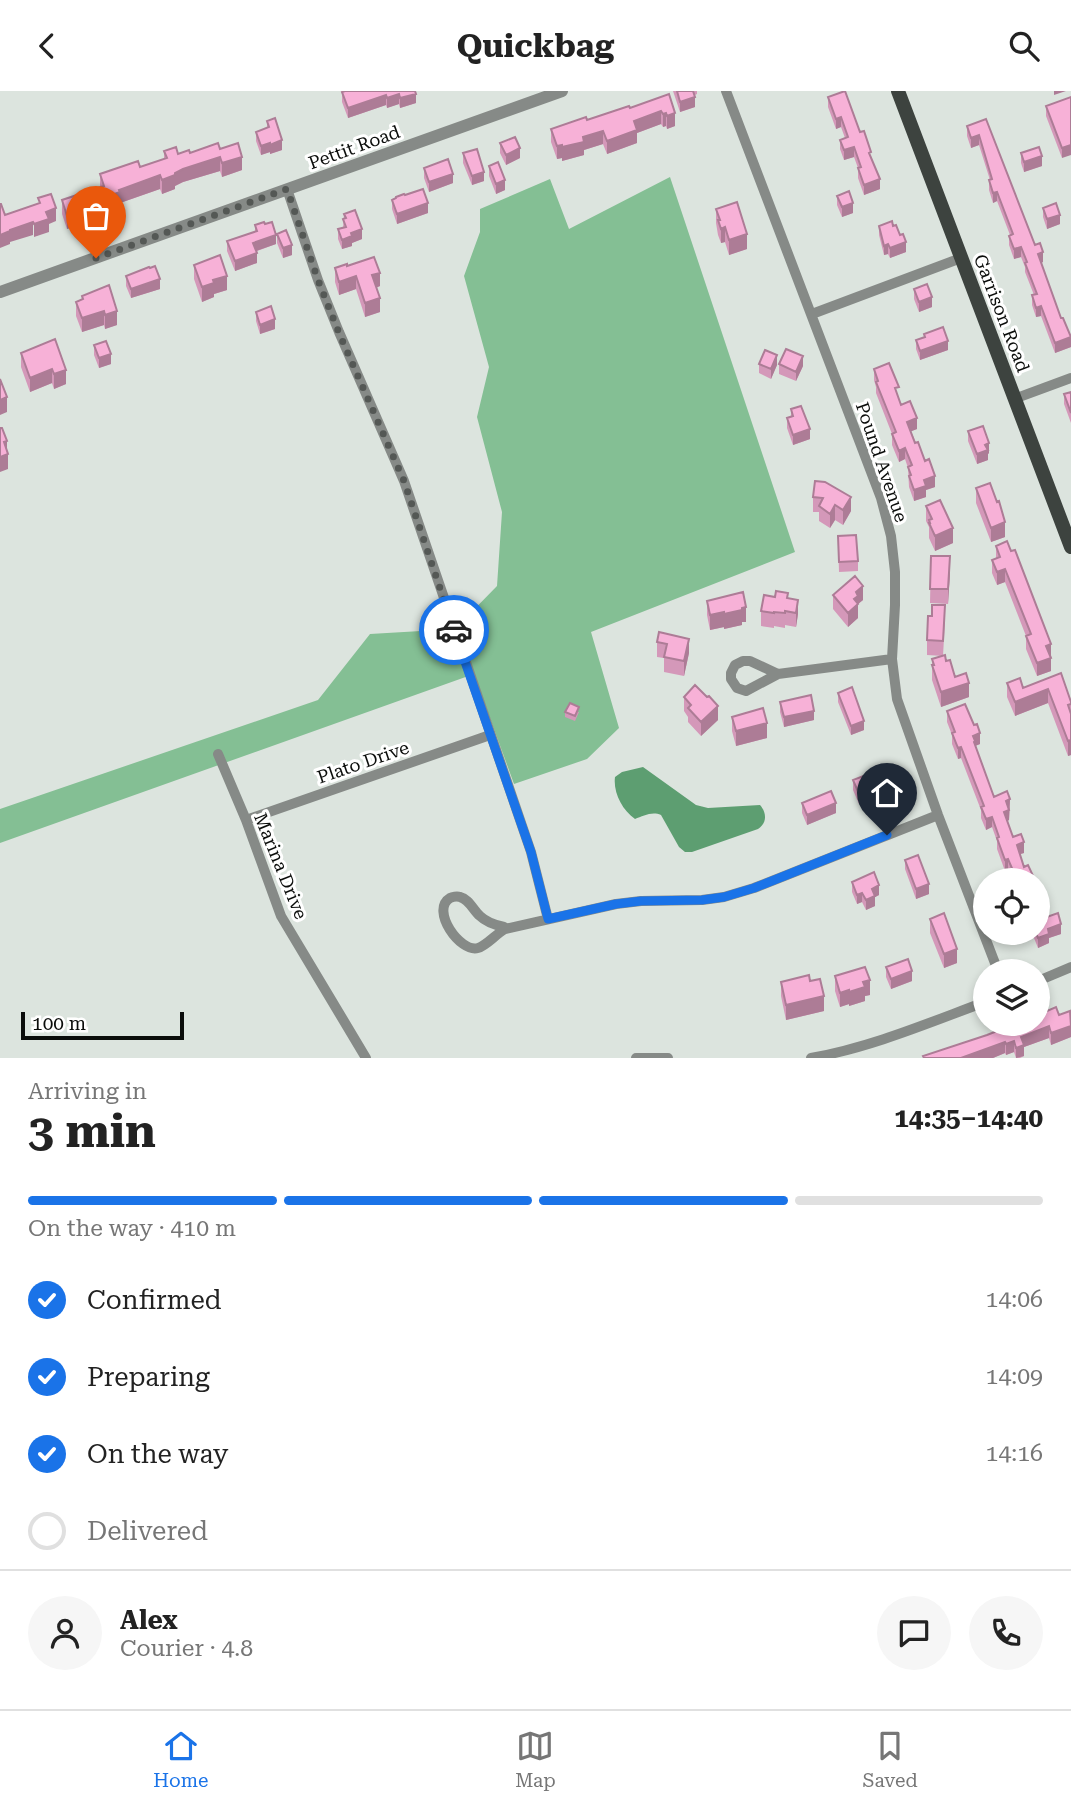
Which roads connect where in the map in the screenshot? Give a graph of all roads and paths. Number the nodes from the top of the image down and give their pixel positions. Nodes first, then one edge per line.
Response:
1 (562, 91) edge
2 (726, 91) edge
3 (898, 91) edge
4 (287, 189) junction
5 (961, 258) junction
6 (0, 292) edge
7 (812, 314) junction
8 (1071, 379) edge
9 (1014, 399) junction
10 (1071, 548) edge
11 (892, 659) junction
12 (778, 674) dead end
13 (490, 735) junction
14 (218, 754) dead end
15 (937, 815) junction
16 (246, 820) junction
17 (548, 919) junction
18 (505, 929) junction
19 (993, 959) edge
20 (1071, 967) edge
21 (1050, 976) edge
22 (973, 1007) edge
23 (366, 1058) edge
24 (636, 1058) edge
25 (668, 1058) edge
26 (811, 1058) edge

1 - 4 street, Pettit Road
2 - 7 street, Pound Avenue
3 - 5 main road, Garrison Road
4 - 6 street, Pettit Road
4 - 13 street
5 - 7 street
5 - 9 main road, Garrison Road
7 - 11 street, Pound Avenue
8 - 9 street
9 - 10 main road, Garrison Road
11 - 12 street
11 - 15 street, Pound Avenue
13 - 16 street, Plato Drive
13 - 17 street
14 - 16 street, Marina Drive
15 - 17 street
15 - 19 street, Pound Avenue
16 - 23 street, Marina Drive
17 - 18 street
18 - 18 street
20 - 21 street
22 - 26 street
24 - 25 street

